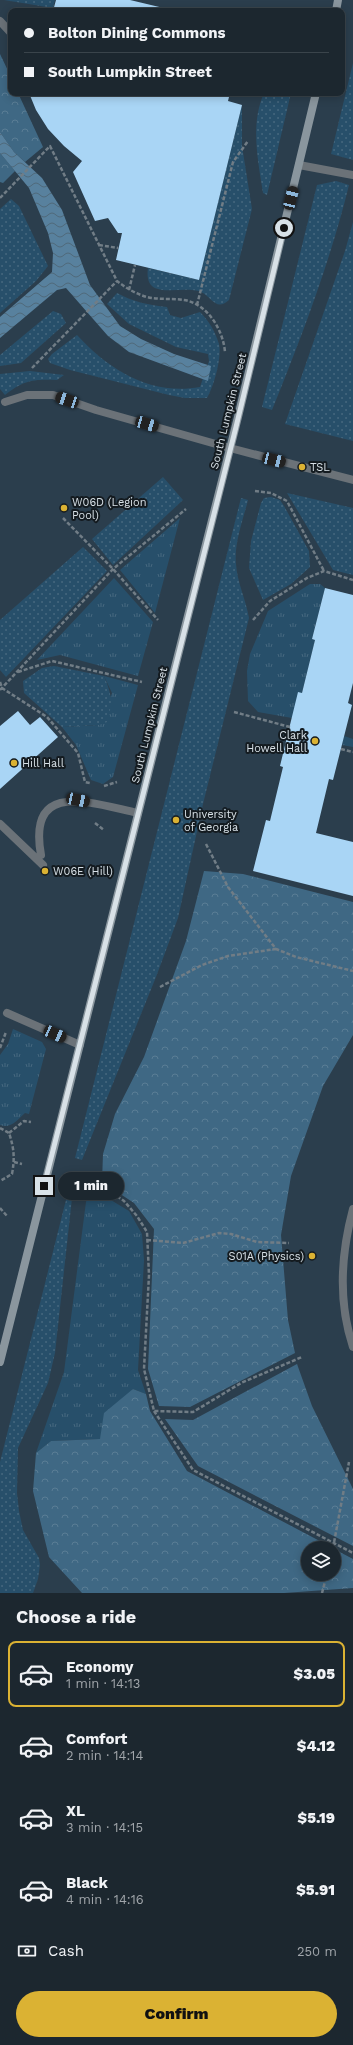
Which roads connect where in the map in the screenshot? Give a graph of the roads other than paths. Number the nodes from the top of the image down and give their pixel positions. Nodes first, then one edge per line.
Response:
1 (0, 21) edge
2 (8, 30) edge
3 (315, 96) edge
4 (299, 165) junction
5 (353, 175) edge
6 (5, 402) dead end
7 (230, 448) junction
8 (353, 480) edge
9 (138, 813) junction
10 (0, 824) edge
11 (41, 855) dead end
12 (43, 865) dead end
13 (7, 1013) dead end
14 (80, 1045) junction
15 (353, 1209) edge
16 (353, 1347) edge
17 (0, 1362) edge

1 - 2 street
3 - 4 main road, South Lumpkin Street
4 - 5 street
4 - 7 main road, South Lumpkin Street
6 - 7 street
7 - 8 street
7 - 9 main road, South Lumpkin Street
9 - 11 street
9 - 14 main road, South Lumpkin Street
10 - 12 street
13 - 14 street
14 - 17 main road, South Lumpkin Street
15 - 16 street

